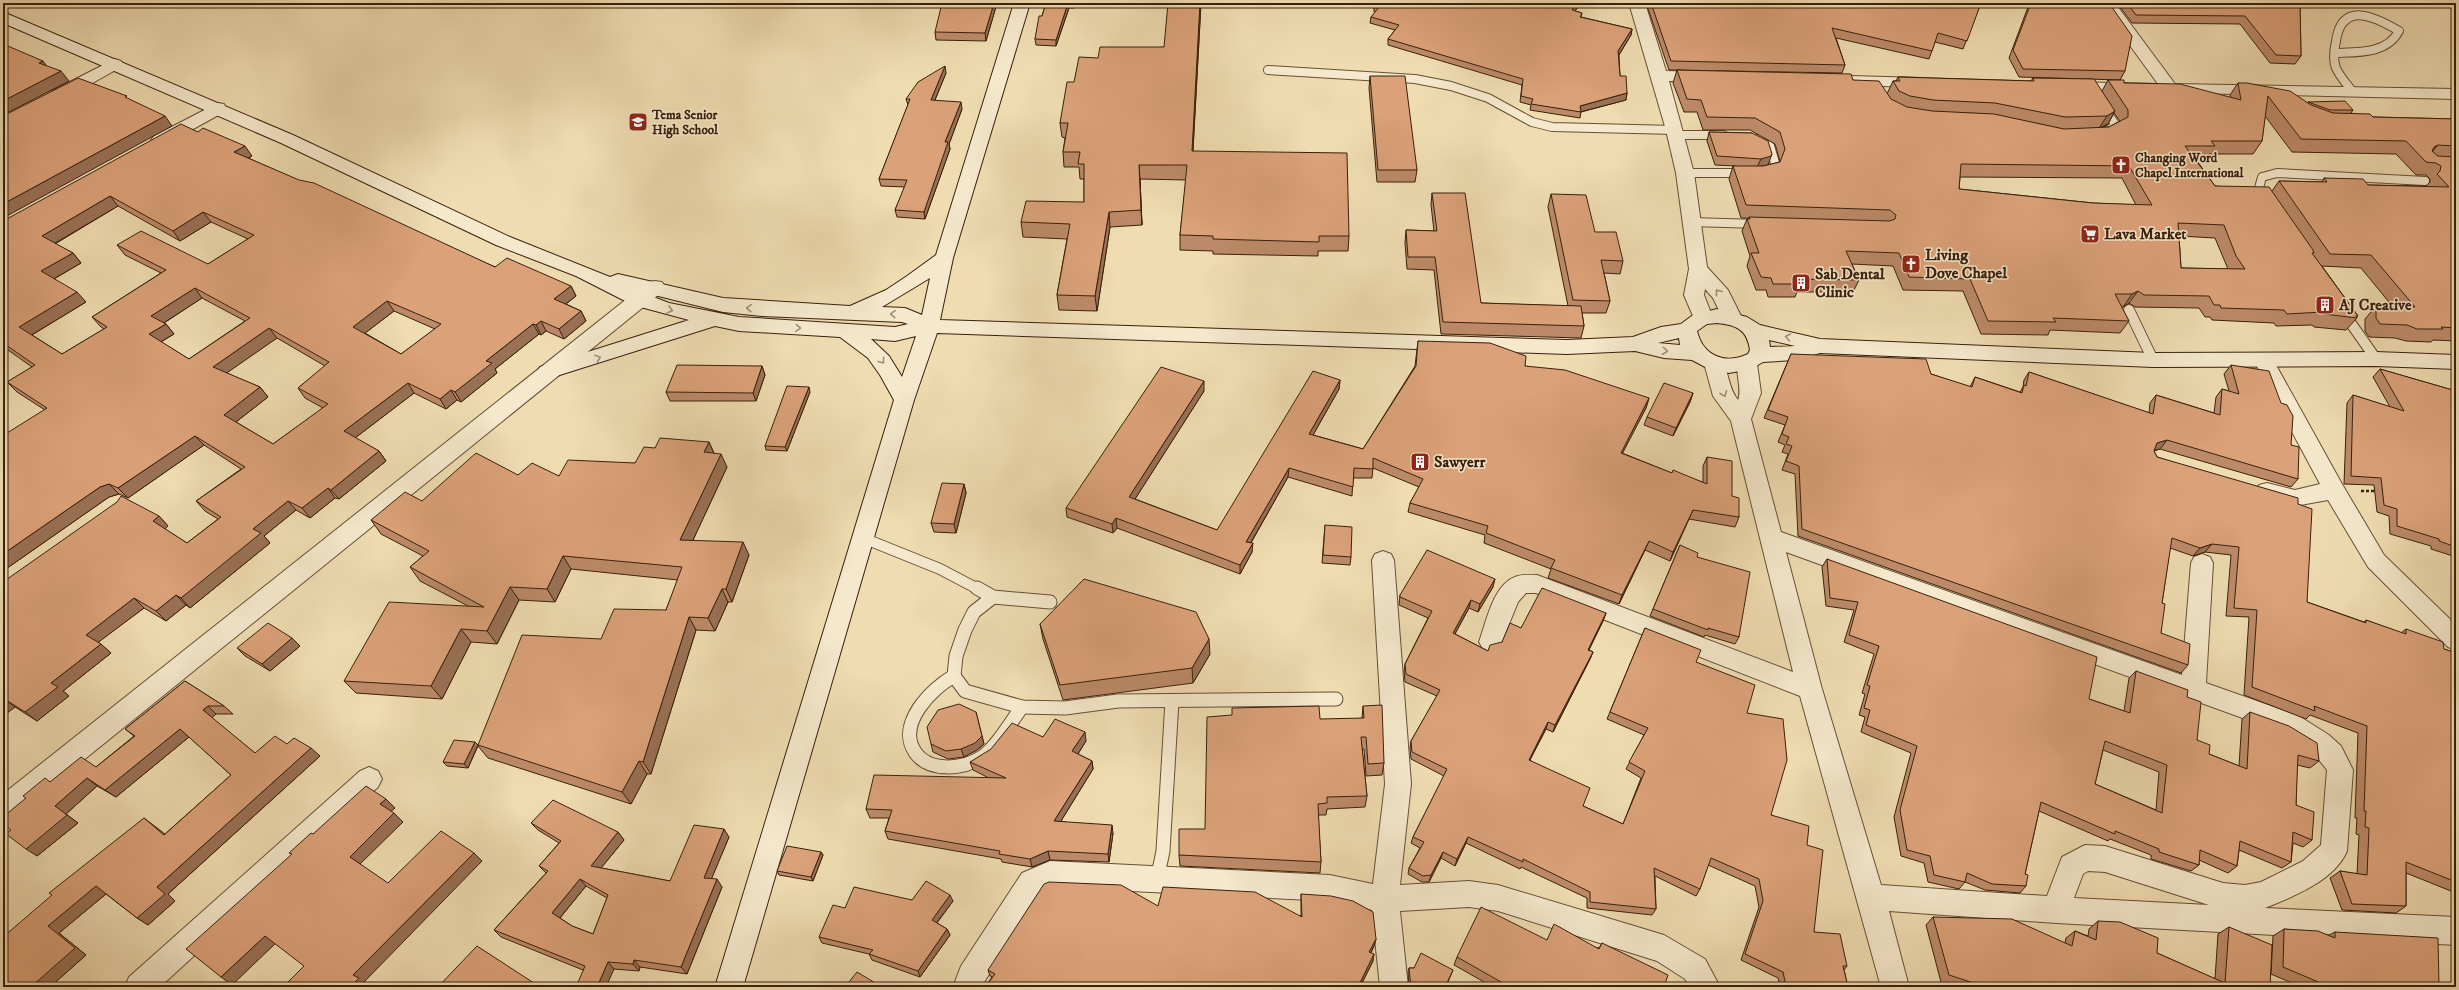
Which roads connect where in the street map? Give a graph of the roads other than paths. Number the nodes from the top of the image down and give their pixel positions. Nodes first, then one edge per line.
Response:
1 (1022, 3) edge
2 (1636, 3) edge
3 (2107, 3) edge
4 (3, 17) edge
5 (2335, 53) junction
6 (115, 64) junction
7 (1268, 70) dead end
8 (1658, 76) junction
9 (1722, 78) edge
10 (1833, 80) edge
11 (1943, 83) edge
12 (2052, 86) edge
13 (2091, 87) junction
14 (2169, 87) junction
15 (2269, 89) junction
16 (2352, 91) junction
17 (2456, 94) edge
18 (2285, 100) edge
19 (45, 101) edge
20 (218, 108) junction
21 (1675, 133) junction
22 (2094, 134) edge
23 (1735, 136) edge
24 (1750, 136) edge
25 (148, 146) edge
26 (1685, 172) junction
27 (2425, 181) dead end
28 (2273, 208) edge
29 (1691, 222) junction
30 (1768, 225) edge
31 (944, 258) junction
32 (1698, 269) junction
33 (647, 294) junction
34 (2340, 307) edge
35 (2129, 310) edge
36 (1702, 318) junction
37 (1732, 318) junction
38 (713, 320) junction
39 (843, 321) junction
40 (929, 326) junction
41 (1687, 330) junction
42 (1755, 331) junction
43 (1635, 344) junction
44 (1820, 346) junction
45 (1696, 353) junction
46 (1753, 360) junction
47 (2153, 360) junction
48 (2376, 360) junction
49 (2264, 361) junction
50 (2456, 362) edge
51 (1714, 364) junction
52 (547, 372) junction
53 (904, 400) junction
54 (1741, 420) junction
55 (2245, 485) edge
56 (2334, 490) junction
57 (863, 538) junction
58 (1773, 538) junction
59 (1384, 560) dead end
60 (2202, 563) dead end
61 (993, 597) junction
62 (1050, 602) dead end
63 (2456, 640) edge
64 (1491, 642) dead end
65 (954, 676) junction
66 (1810, 689) junction
67 (2193, 690) junction
68 (1336, 699) dead end
69 (1172, 701) junction
70 (1022, 707) junction
71 (368, 779) dead end
72 (3, 810) edge
73 (1157, 880) junction
74 (1871, 897) junction
75 (1385, 899) junction
76 (2056, 910) junction
77 (2456, 931) edge
78 (139, 987) edge
79 (729, 987) edge
80 (967, 987) edge
81 (1394, 987) edge
82 (1706, 987) edge
83 (1895, 987) edge

1 - 31 street
2 - 8 street
3 - 14 street
4 - 6 street
5 - 5 lane
5 - 16 lane
6 - 19 street
6 - 20 street
7 - 21 lane
8 - 9 street
8 - 21 street
10 - 11 street
12 - 13 street
13 - 14 street
13 - 22 lane
14 - 15 street
15 - 16 street
15 - 18 lane
16 - 17 street
20 - 25 street
20 - 33 street
21 - 23 lane
21 - 26 street
24 - 26 lane
26 - 29 street
27 - 28 lane
29 - 30 lane
29 - 32 street
31 -> 39 street
31 - 40 street
32 - 36 street
37 -> 32 street
33 -> 38 street
39 -> 33 street
33 - 52 street
34 - 48 lane
35 - 47 lane
36 - 37 street
36 - 41 street
37 - 42 street
38 -> 39 street
52 -> 38 street
39 - 40 street
39 -> 53 street
40 - 43 street
40 - 53 street
41 - 43 street
41 - 45 street
44 -> 42 street
42 - 46 street
43 -> 45 street
44 - 46 street
44 - 47 street
45 - 51 street
46 - 51 street
46 - 54 street
47 - 49 street
48 - 49 street
48 - 50 street
49 - 56 street
51 -> 54 street
52 - 72 street
53 - 57 street
54 - 58 street
55 - 56 street
56 - 63 street
57 - 61 lane
57 - 79 street
58 - 66 street
58 - 67 street
59 - 75 street
60 - 67 street
61 - 62 lane
61 - 65 lane
64 - 66 street
65 - 70 lane
65 - 70 lane
66 - 74 street
67 - 76 street
68 - 69 lane
69 - 70 lane
69 - 73 lane
71 - 78 street
73 - 75 street
73 - 80 street
74 - 76 street
74 - 83 street
75 - 81 street
75 - 82 street
76 - 77 street

